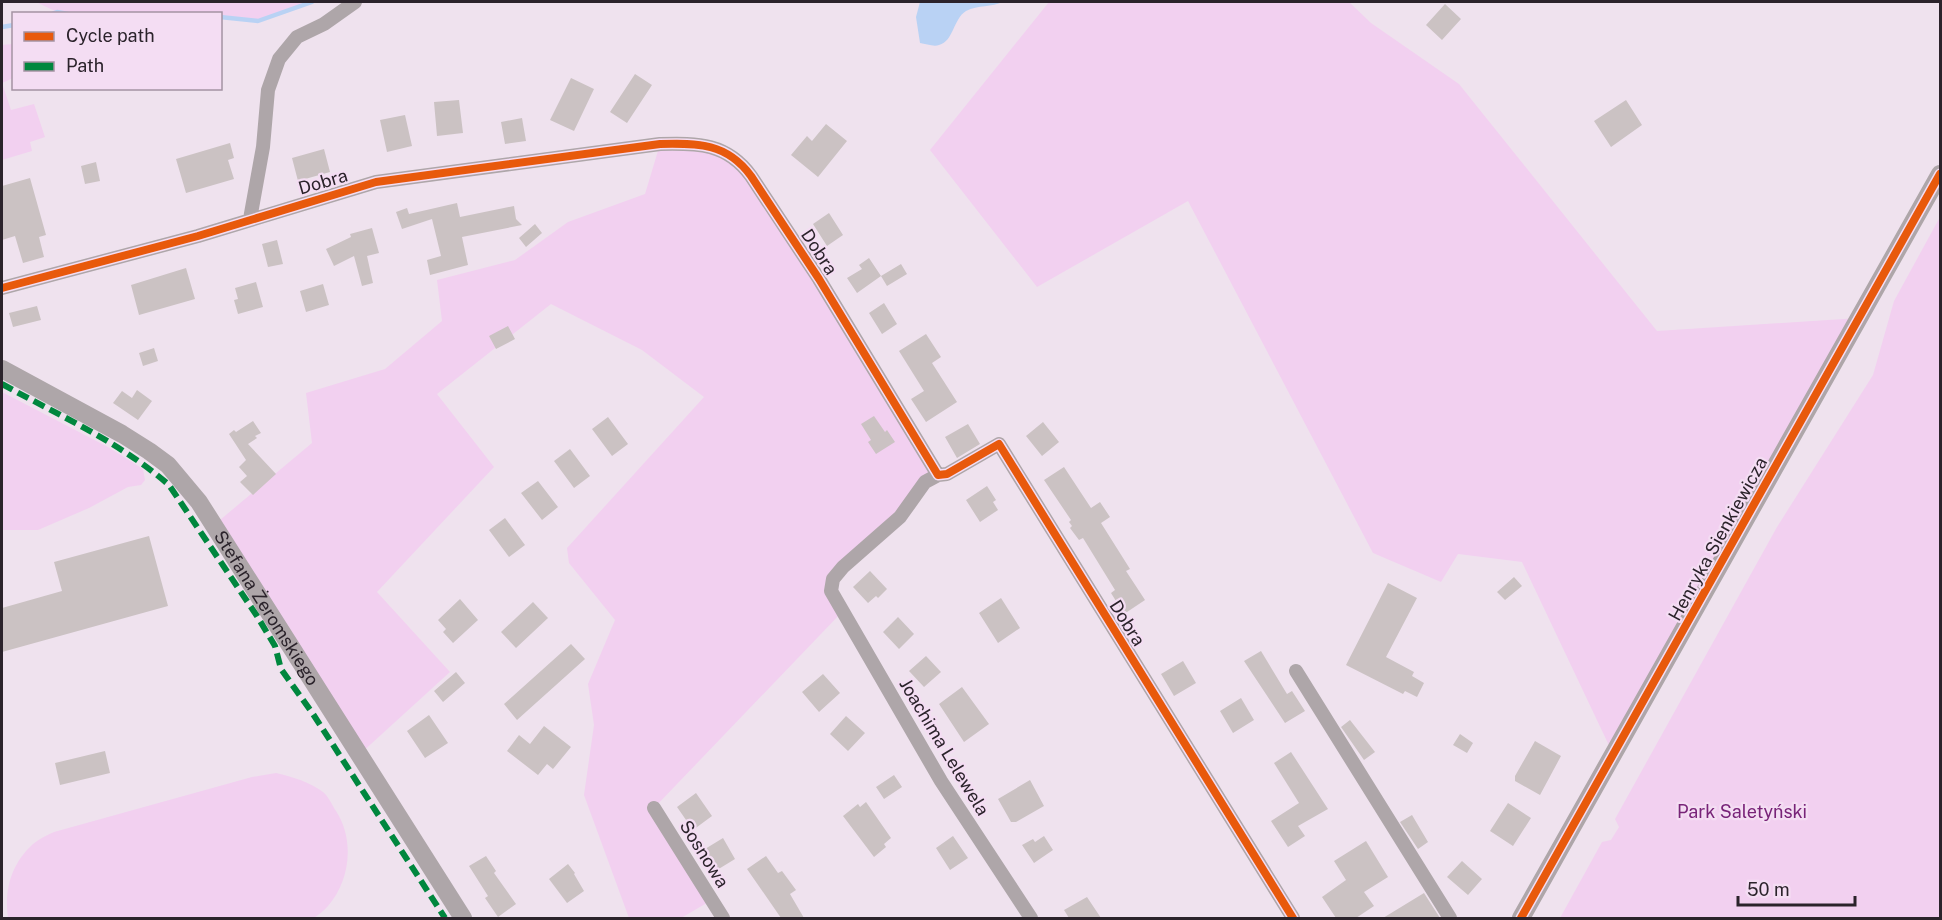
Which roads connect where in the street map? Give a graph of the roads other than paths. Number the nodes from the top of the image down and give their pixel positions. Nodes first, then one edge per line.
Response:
1 (355, 2) edge
2 (1941, 174) edge
3 (250, 219) junction
4 (2, 288) edge
5 (2, 369) edge
6 (938, 475) junction
7 (831, 591) joint
8 (1296, 671) dead end
9 (654, 808) dead end
10 (463, 918) edge
11 (723, 918) edge
12 (1031, 918) edge
13 (1293, 918) edge
14 (1450, 918) edge
15 (1521, 918) edge

1 - 3 street
2 - 15 main road, Henryka Sienkiewicza
3 - 4 street, Dobra
3 - 6 street, Dobra
5 - 10 main road, Stefana Żeromskiego
6 - 7 street, Dobra
6 - 13 street, Dobra
7 - 12 street, Joachima Lelewela
8 - 14 street
9 - 11 street, Sosnowa

